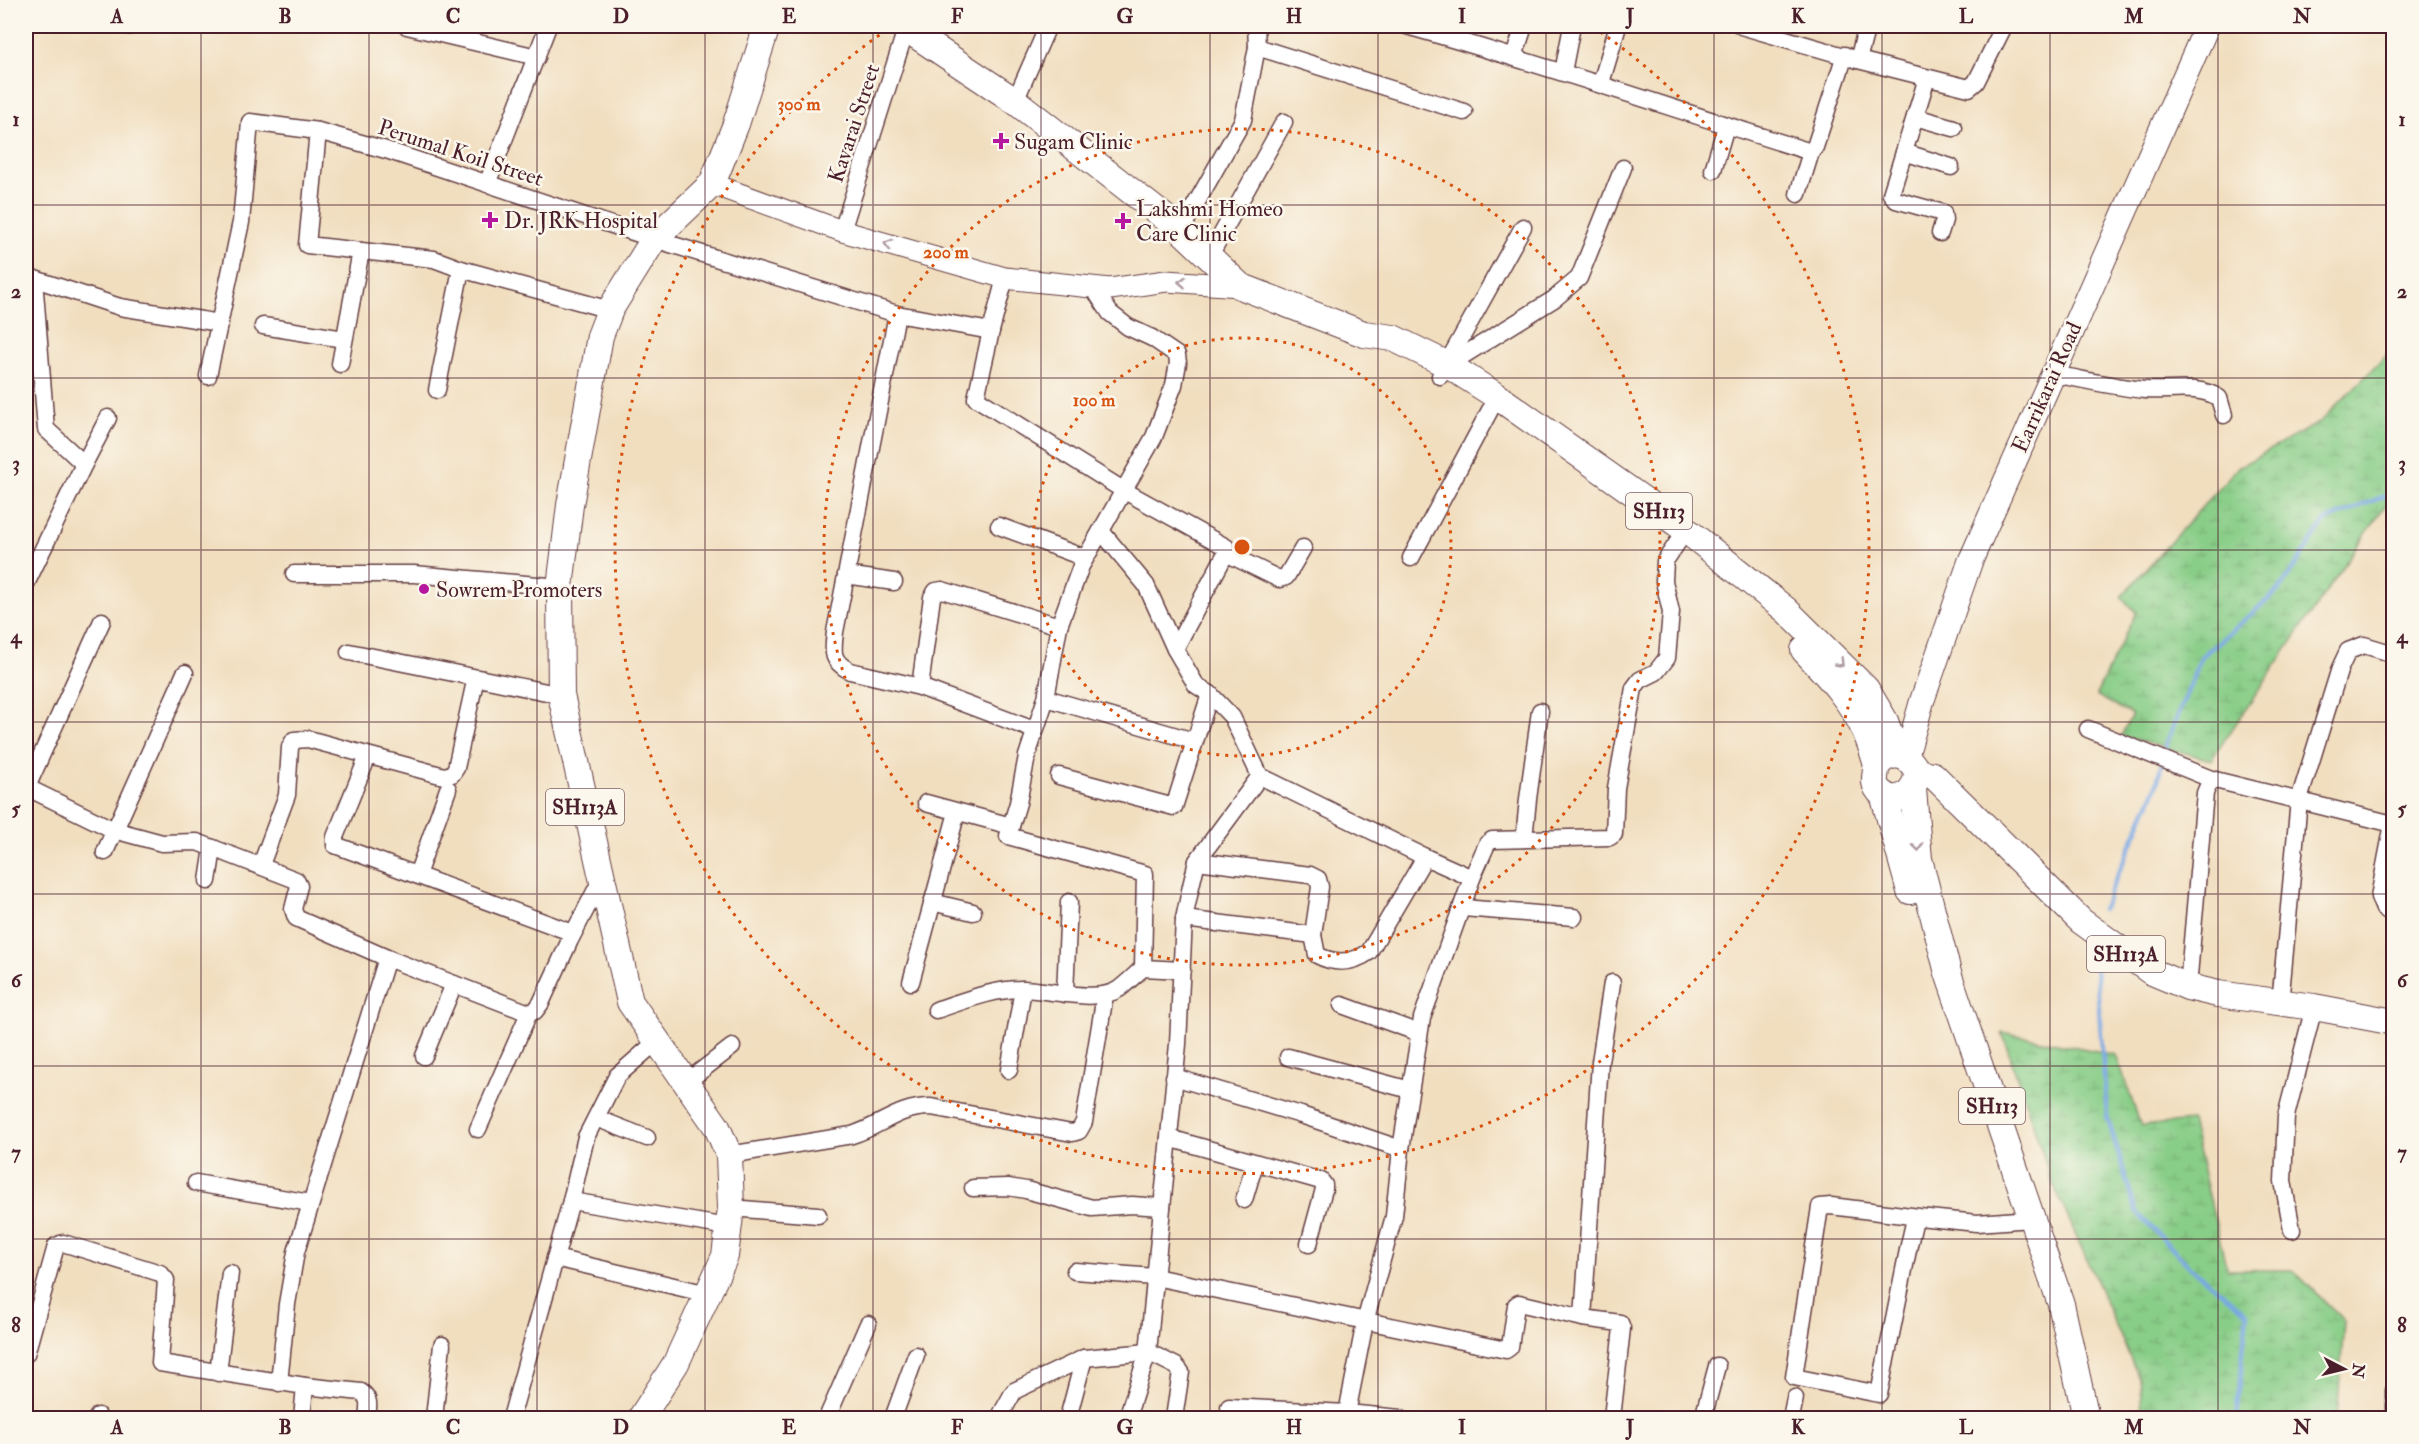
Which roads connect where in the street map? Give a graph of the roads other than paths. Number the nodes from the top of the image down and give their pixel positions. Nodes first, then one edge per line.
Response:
1 (407, 26) edge
2 (548, 26) edge
3 (767, 26) edge
4 (905, 26) edge
5 (1048, 26) edge
6 (1256, 26) edge
7 (1414, 26) edge
8 (1524, 26) edge
9 (1572, 26) edge
10 (1618, 26) edge
11 (1741, 26) edge
12 (1867, 26) edge
13 (2004, 26) edge
14 (2207, 26) edge
15 (1257, 47) junction
16 (537, 57) junction
17 (1514, 57) junction
18 (1851, 58) junction
19 (1563, 72) junction
20 (1927, 78) junction
21 (1601, 83) junction
22 (1015, 101) junction
23 (1464, 112) dead end
24 (1915, 117) junction
25 (1284, 122) dead end
26 (1726, 126) junction
27 (1953, 128) dead end
28 (318, 131) junction
29 (1811, 152) junction
30 (1904, 152) junction
31 (1951, 167) dead end
32 (1623, 168) dead end
33 (1713, 170) dead end
34 (487, 184) junction
35 (712, 184) junction
36 (1798, 194) dead end
37 (1523, 227) dead end
38 (1181, 230) junction
39 (842, 231) junction
40 (1940, 232) dead end
41 (654, 239) junction
42 (361, 251) junction
43 (1209, 257) junction
44 (460, 269) junction
45 (30, 277) edge
46 (1005, 278) junction
47 (1240, 286) junction
48 (1094, 289) junction
49 (610, 310) junction
50 (897, 314) junction
51 (220, 323) junction
52 (263, 326) dead end
53 (990, 331) junction
54 (344, 339) junction
55 (340, 364) dead end
56 (1444, 370) junction
57 (2052, 374) junction
58 (208, 376) dead end
59 (437, 390) dead end
60 (1490, 410) junction
61 (2224, 415) dead end
62 (108, 418) dead end
63 (84, 464) junction
64 (1124, 490) junction
65 (999, 526) dead end
66 (1101, 531) junction
67 (1682, 536) junction
68 (1303, 549) dead end
69 (1226, 553) junction
70 (1085, 558) junction
71 (1411, 558) dead end
72 (294, 574) dead end
73 (846, 575) junction
74 (894, 582) dead end
75 (26, 584) edge
76 (560, 587) junction
77 (102, 621) dead end
78 (1059, 627) junction
79 (1175, 649) junction
80 (349, 652) dead end
81 (2394, 654) edge
82 (185, 673) dead end
83 (483, 680) junction
84 (920, 687) junction
85 (1210, 694) junction
86 (561, 695) junction
87 (1046, 698) junction
88 (1540, 711) dead end
89 (2088, 729) dead end
90 (1034, 730) junction
91 (1194, 741) junction
92 (368, 756) junction
93 (1902, 768) junction
94 (1059, 776) dead end
95 (1260, 776) junction
96 (2211, 779) junction
97 (26, 787) edge
98 (448, 789) dead end
99 (2299, 800) junction
100 (926, 803) dead end
101 (957, 812) junction
102 (1011, 826) junction
103 (114, 830) junction
104 (1524, 839) junction
105 (213, 848) junction
106 (105, 852) dead end
107 (1425, 857) junction
108 (1197, 861) junction
109 (261, 865) junction
110 (417, 875) junction
111 (603, 877) junction
112 (1472, 878) junction
113 (207, 881) dead end
114 (932, 902) junction
115 (1069, 902) dead end
116 (1463, 908) junction
117 (973, 912) dead end
118 (2394, 914) edge
119 (1574, 917) dead end
120 (1185, 920) junction
121 (573, 933) junction
122 (1313, 935) junction
123 (387, 958) junction
124 (1143, 968) junction
125 (1182, 970) junction
126 (911, 982) dead end
127 (1612, 983) dead end
128 (454, 984) junction
129 (2188, 987) junction
130 (1023, 989) junction
131 (1065, 994) junction
132 (1105, 995) junction
133 (2280, 1004) junction
134 (1342, 1005) dead end
135 (2313, 1007) junction
136 (936, 1010) dead end
137 (529, 1013) junction
138 (2394, 1022) edge
139 (1419, 1033) junction
140 (656, 1042) junction
141 (732, 1047) dead end
142 (424, 1056) dead end
143 (1288, 1056) dead end
144 (1009, 1070) dead end
145 (1174, 1077) junction
146 (685, 1083) junction
147 (1410, 1090) junction
148 (596, 1118) junction
149 (478, 1129) dead end
150 (647, 1138) dead end
151 (1169, 1138) junction
152 (1401, 1149) junction
153 (729, 1155) junction
154 (1255, 1163) junction
155 (196, 1183) dead end
156 (973, 1188) dead end
157 (1244, 1200) dead end
158 (571, 1201) junction
159 (310, 1203) junction
160 (1162, 1207) junction
161 (818, 1215) dead end
162 (1919, 1217) junction
163 (730, 1218) junction
164 (2024, 1220) junction
165 (2292, 1230) dead end
166 (1309, 1244) dead end
167 (555, 1258) junction
168 (1075, 1271) dead end
169 (230, 1273) dead end
170 (1155, 1277) junction
171 (708, 1294) junction
172 (1583, 1318) junction
173 (1365, 1322) junction
174 (868, 1324) dead end
175 (442, 1345) dead end
176 (1148, 1352) junction
177 (26, 1354) edge
178 (916, 1355) dead end
179 (1084, 1358) junction
180 (1717, 1366) dead end
181 (218, 1373) junction
182 (279, 1383) junction
183 (305, 1386) junction
184 (2394, 1390) edge
185 (1795, 1398) dead end
186 (1229, 1407) dead end
187 (2394, 1410) edge
188 (1346, 1416) edge
189 (303, 1419) edge
190 (367, 1419) edge
191 (434, 1419) edge
192 (511, 1419) edge
193 (641, 1419) edge
194 (827, 1419) edge
195 (893, 1419) edge
196 (999, 1419) edge
197 (1068, 1419) edge
198 (1127, 1419) edge
199 (1174, 1419) edge
200 (1400, 1419) edge
201 (1612, 1419) edge
202 (1703, 1419) edge
203 (1791, 1419) edge
204 (2070, 1419) edge
205 (2086, 1419) edge

1 - 16 street
2 - 16 street
3 - 35 main road, SH113A
4 - 22 main road, SH113
4 - 39 street, Kavarai Street
5 - 22 street
6 - 15 street
7 - 17 street
8 - 17 street
9 - 19 street
10 - 21 street
11 - 18 street
12 - 18 street
13 - 20 street
14 - 57 main road, Earrikarai Road
15 - 23 street
15 - 38 street
16 - 34 street
17 - 19 street
18 - 20 street
18 - 29 street
19 - 21 street
20 - 24 street
21 - 26 street
22 - 38 main road, SH113
24 - 27 street
24 - 30 street
25 - 43 street
26 - 29 street
26 - 33 street
28 - 34 street, Perumal Koil Street
28 - 42 street
28 - 51 street, Perumal Koil Street
29 - 36 street
30 - 31 street
30 - 40 street
32 - 56 street
34 - 41 street, Perumal Koil Street
35 - 39 street
35 - 41 main road, SH113A
37 - 56 street
38 - 43 main road, SH113
46 -> 39 street
41 - 49 main road, SH113A
41 - 50 street, Perumal Koil Street
42 - 44 street
42 - 54 street
43 - 47 main road, SH113
44 - 49 street
44 - 59 street
45 - 51 street
45 - 63 street
46 - 48 street
46 - 53 street
47 -> 48 street
47 - 56 main road, SH113
48 - 64 street
49 - 76 main road, SH113A
50 - 53 street, Perumal Koil Street
50 - 73 street
51 - 58 street
52 - 54 street
53 - 64 street
54 - 55 street
56 - 60 main road, SH113
56 - 67 main road, SH113
57 - 61 street
57 - 93 main road, Earrikarai Road
60 - 67 main road, SH113
60 - 71 street
62 - 63 street
63 - 75 street
64 - 66 street
64 - 69 street
65 - 70 street
66 - 70 street
66 - 79 street
67 - 93 main road, SH113
67 - 104 street
68 - 69 street
69 - 79 street
70 - 78 street
72 - 76 street
73 - 74 street
73 - 84 street
76 - 86 main road, SH113A
77 - 97 street
78 - 84 street
78 - 87 street
79 - 85 street
80 - 83 street
81 - 99 street
82 - 103 street
83 - 86 street
83 - 92 street
84 - 90 street
85 - 91 street
85 - 95 street
86 - 111 main road, SH113A
87 - 90 street
87 - 91 street
88 - 104 street
89 - 96 street
90 - 102 street
91 - 94 street
92 - 109 street
92 - 110 street
93 - 129 main road, SH113A
93 -> 164 main road, SH113
93 - 164 main road, SH113
95 - 107 street
95 - 108 street
96 - 99 street
96 - 129 street
97 - 103 street
98 - 110 street
99 - 118 street
99 - 133 street
100 - 101 street
101 - 102 street
101 - 114 street
102 - 124 street
103 - 105 street
103 - 106 street
104 - 112 street
105 - 109 street
105 - 113 street
107 - 112 street
107 - 122 street
108 - 120 street
108 - 122 street
109 - 123 street
110 - 121 street
111 - 121 street
111 - 140 main road, SH113A
112 - 116 street
114 - 117 street
114 - 126 street
115 - 131 street
116 - 119 street
116 - 139 street
120 - 122 street
120 - 125 street
121 - 137 street
123 - 128 street
123 - 159 street
124 - 125 street
124 - 132 street
125 - 145 street
127 - 172 street
128 - 137 street
128 - 142 street
129 - 133 main road, SH113A
130 - 131 street
130 - 136 street
130 - 144 street
131 - 132 street
132 - 153 street
133 - 135 main road, SH113A
134 - 139 street
135 - 138 main road, SH113A
135 - 165 street
137 - 149 street
139 - 147 street
140 - 146 main road, SH113A
140 - 148 street
141 - 146 street
143 - 147 street
145 - 151 street
145 - 152 street
146 - 153 main road, SH113A
147 - 152 street
148 - 150 street
148 - 158 street
151 - 154 street
151 - 160 street
152 - 173 street
153 - 163 main road, SH113A
154 - 157 street
154 - 166 street
155 - 159 street
156 - 160 street
158 - 163 street
158 - 167 street
159 - 182 street
160 - 170 street
161 - 163 street
162 - 162 street
162 - 164 street
163 - 171 main road, SH113A
164 - 204 main road, SH113
164 - 205 main road, SH113
167 - 171 street
167 - 192 street
168 - 170 street
169 - 181 street
170 - 173 street
170 - 176 street
171 - 193 main road, SH113A
172 - 173 street
172 - 201 street
173 - 188 street
174 - 194 street
175 - 191 street
176 - 179 street
176 - 198 street
176 - 199 street
177 - 181 street
178 - 195 street
179 - 196 street
179 - 197 street
180 - 202 street
181 - 182 street
182 - 183 street
183 - 189 street
183 - 190 street
184 - 187 street
185 - 203 street
186 - 188 street
188 - 200 street

